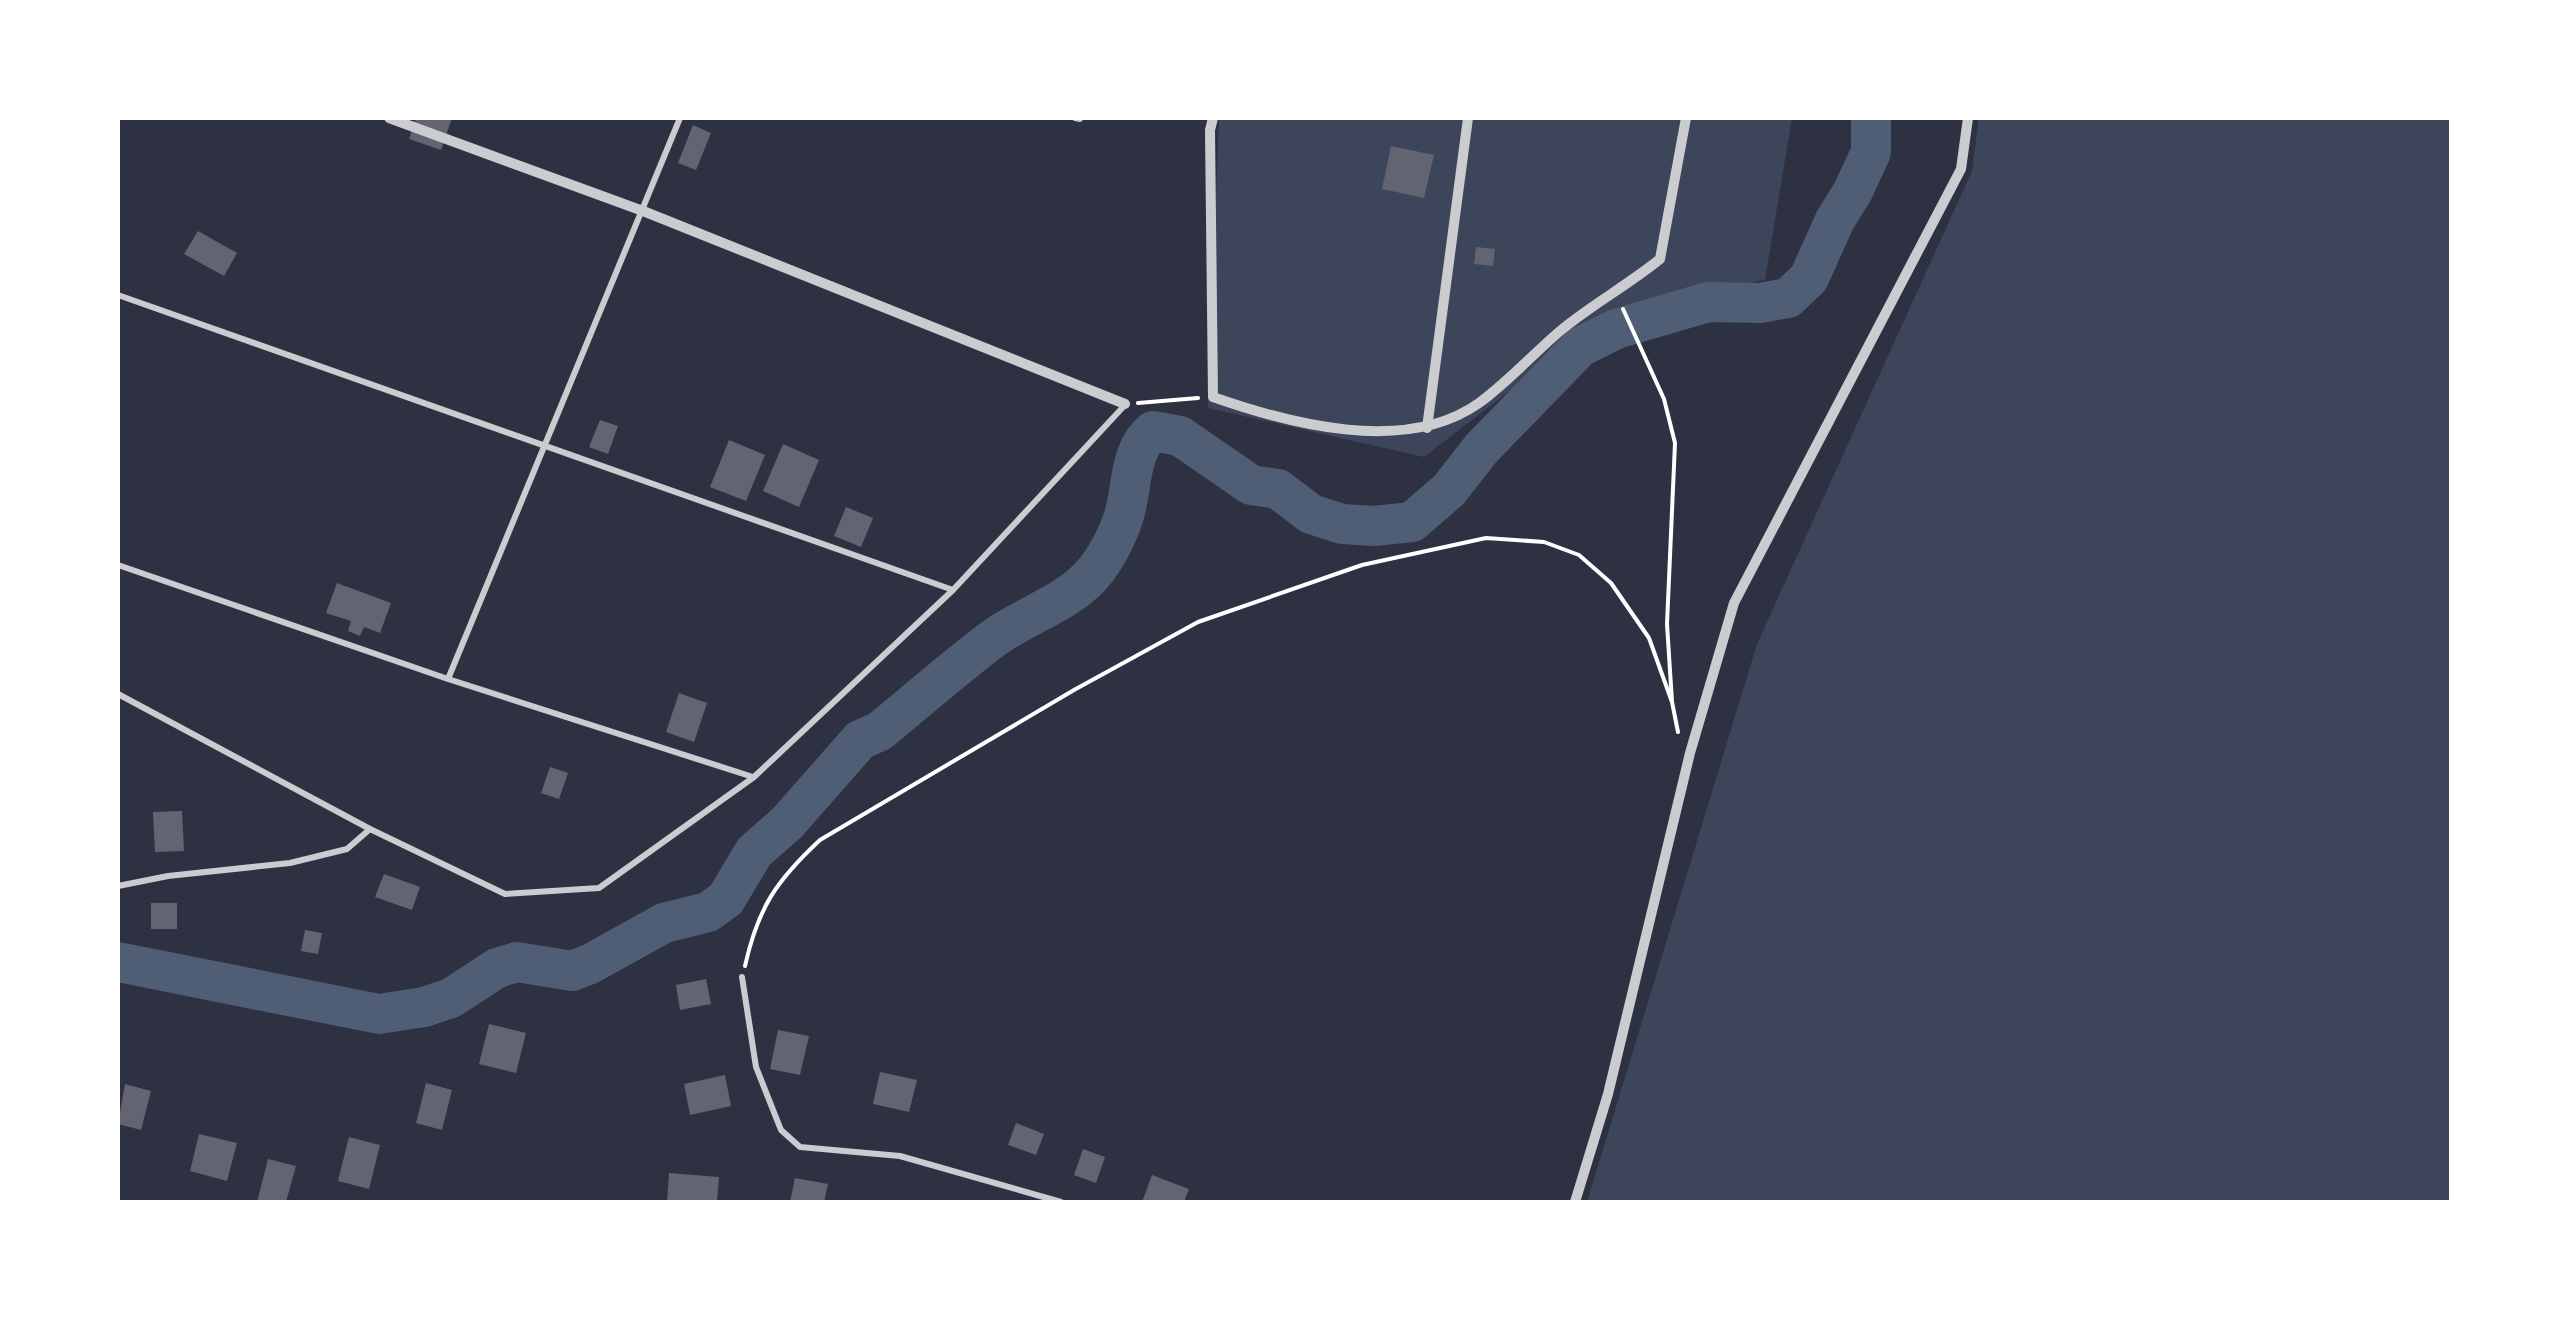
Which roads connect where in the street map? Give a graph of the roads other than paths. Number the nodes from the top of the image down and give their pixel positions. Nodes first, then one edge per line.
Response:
1 (388, 118) edge
2 (680, 118) edge
3 (1213, 118) edge
4 (1468, 118) edge
5 (1686, 118) edge
6 (1968, 118) edge
7 (643, 212) junction
8 (118, 295) edge
9 (1126, 404) joint
10 (1427, 428) junction
11 (547, 445) junction
12 (118, 565) edge
13 (952, 590) junction
14 (448, 678) junction
15 (118, 694) edge
16 (754, 777) junction
17 (370, 830) junction
18 (118, 886) edge
19 (742, 978) road end
20 (1061, 1202) edge
21 (1575, 1202) edge

1 - 7 street
2 - 7 lane
3 - 10 street
4 - 10 street
5 - 10 street
6 - 21 street
7 - 9 street
7 - 11 lane
8 - 11 lane
9 - 13 lane
11 - 13 lane
11 - 14 lane
12 - 14 lane
13 - 16 lane
14 - 16 lane
15 - 17 lane
16 - 17 lane
17 - 18 lane
19 - 20 lane

